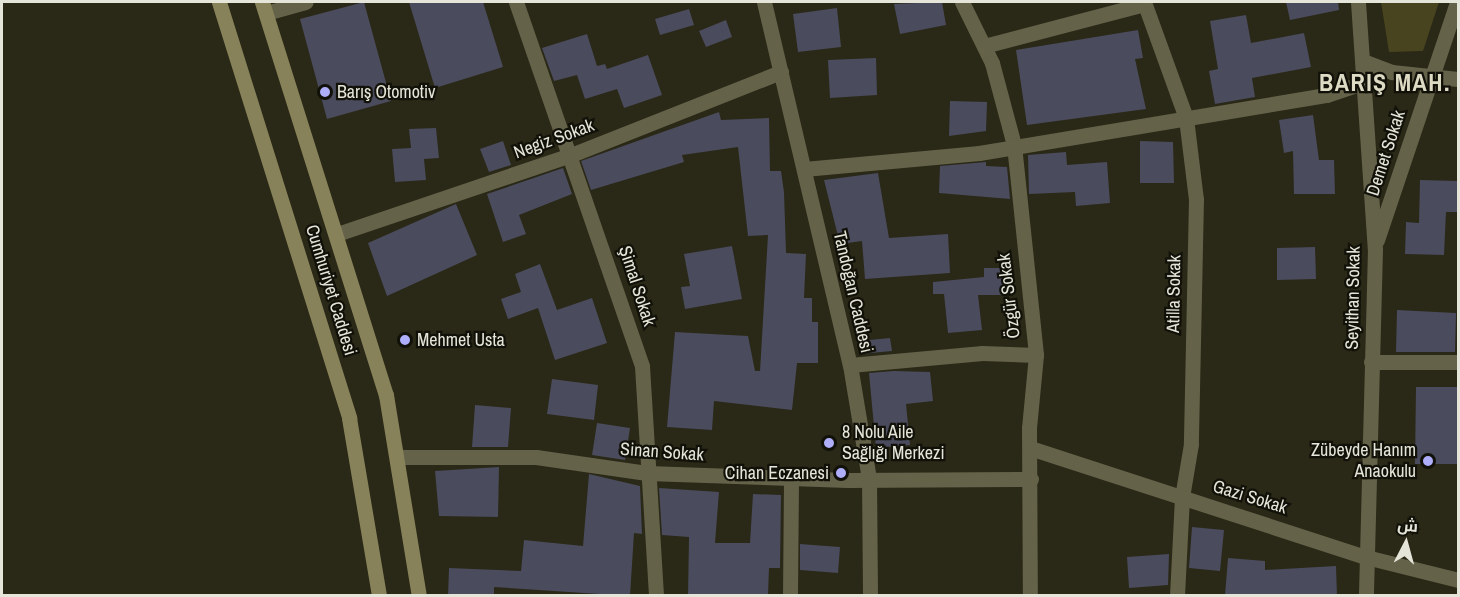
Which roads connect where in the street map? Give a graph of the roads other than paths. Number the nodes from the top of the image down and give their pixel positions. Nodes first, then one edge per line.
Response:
1 (219, 2) edge
2 (306, 2) edge
3 (516, 2) edge
4 (764, 2) edge
5 (962, 2) edge
6 (1358, 2) edge
7 (1458, 2) edge
8 (1144, 3) edge
9 (264, 8) edge
10 (984, 46) junction
11 (1363, 61) junction
12 (781, 72) junction
13 (1432, 77) junction
14 (1458, 79) edge
15 (1365, 82) junction
16 (1186, 117) junction
17 (1014, 145) junction
18 (572, 155) junction
19 (804, 170) junction
20 (337, 234) junction
21 (1375, 249) junction
22 (1036, 355) junction
23 (1371, 362) junction
24 (1458, 362) edge
25 (850, 365) junction
26 (1030, 448) junction
27 (398, 458) junction
28 (647, 473) junction
29 (791, 478) junction
30 (868, 478) junction
31 (1031, 479) junction
32 (1182, 497) junction
33 (1366, 557) junction
34 (1458, 580) edge
35 (378, 596) edge
36 (419, 596) edge
37 (656, 596) edge
38 (790, 596) edge
39 (870, 596) edge
40 (1030, 596) edge
41 (1177, 596) edge
42 (1366, 596) edge

1 - 35 main road, Cumhuriyet Caddesi
2 - 9 street
3 - 18 street, Şimal Sokak
4 - 12 street, Tandoğan Caddesi
5 - 10 street, Özgür Sokak
6 - 11 street, Seyithan Sokak
7 - 13 street, Demet Sokak
8 - 10 street
8 - 16 street, Atilla Sokak
9 - 20 main road
10 - 17 street, Özgür Sokak
11 - 13 street
11 - 15 street, Seyithan Sokak
12 - 18 street, Negiz Sokak
12 - 19 street, Tandoğan Caddesi
13 - 14 street
13 - 21 street, Demet Sokak
15 - 16 street
15 - 21 street, Seyithan Sokak
16 - 17 street
16 - 32 street, Atilla Sokak
17 - 19 street
17 - 22 street, Özgür Sokak
18 - 20 street, Negiz Sokak
18 - 28 street, Şimal Sokak
19 - 25 street, Tandoğan Caddesi
20 - 27 main road
21 - 23 street, Seyithan Sokak
22 - 25 street
22 - 26 street, Özgür Sokak
23 - 24 street
23 - 33 street, Seyithan Sokak
25 - 30 street, Tandoğan Caddesi
26 - 31 street, Özgür Sokak
26 - 32 street, Gazi Sokak
27 - 28 street, Sinan Sokak
27 - 36 main road
28 - 29 street, Sinan Sokak
28 - 37 street, Şimal Sokak
29 - 30 street, Sinan Sokak
29 - 38 street
30 - 31 street, Sinan Sokak
30 - 39 street, Tandoğan Caddesi
31 - 40 street, Özgür Sokak
32 - 33 street, Gazi Sokak
32 - 41 street, Atilla Sokak
33 - 34 street, Gazi Sokak
33 - 42 street, Seyithan Sokak

